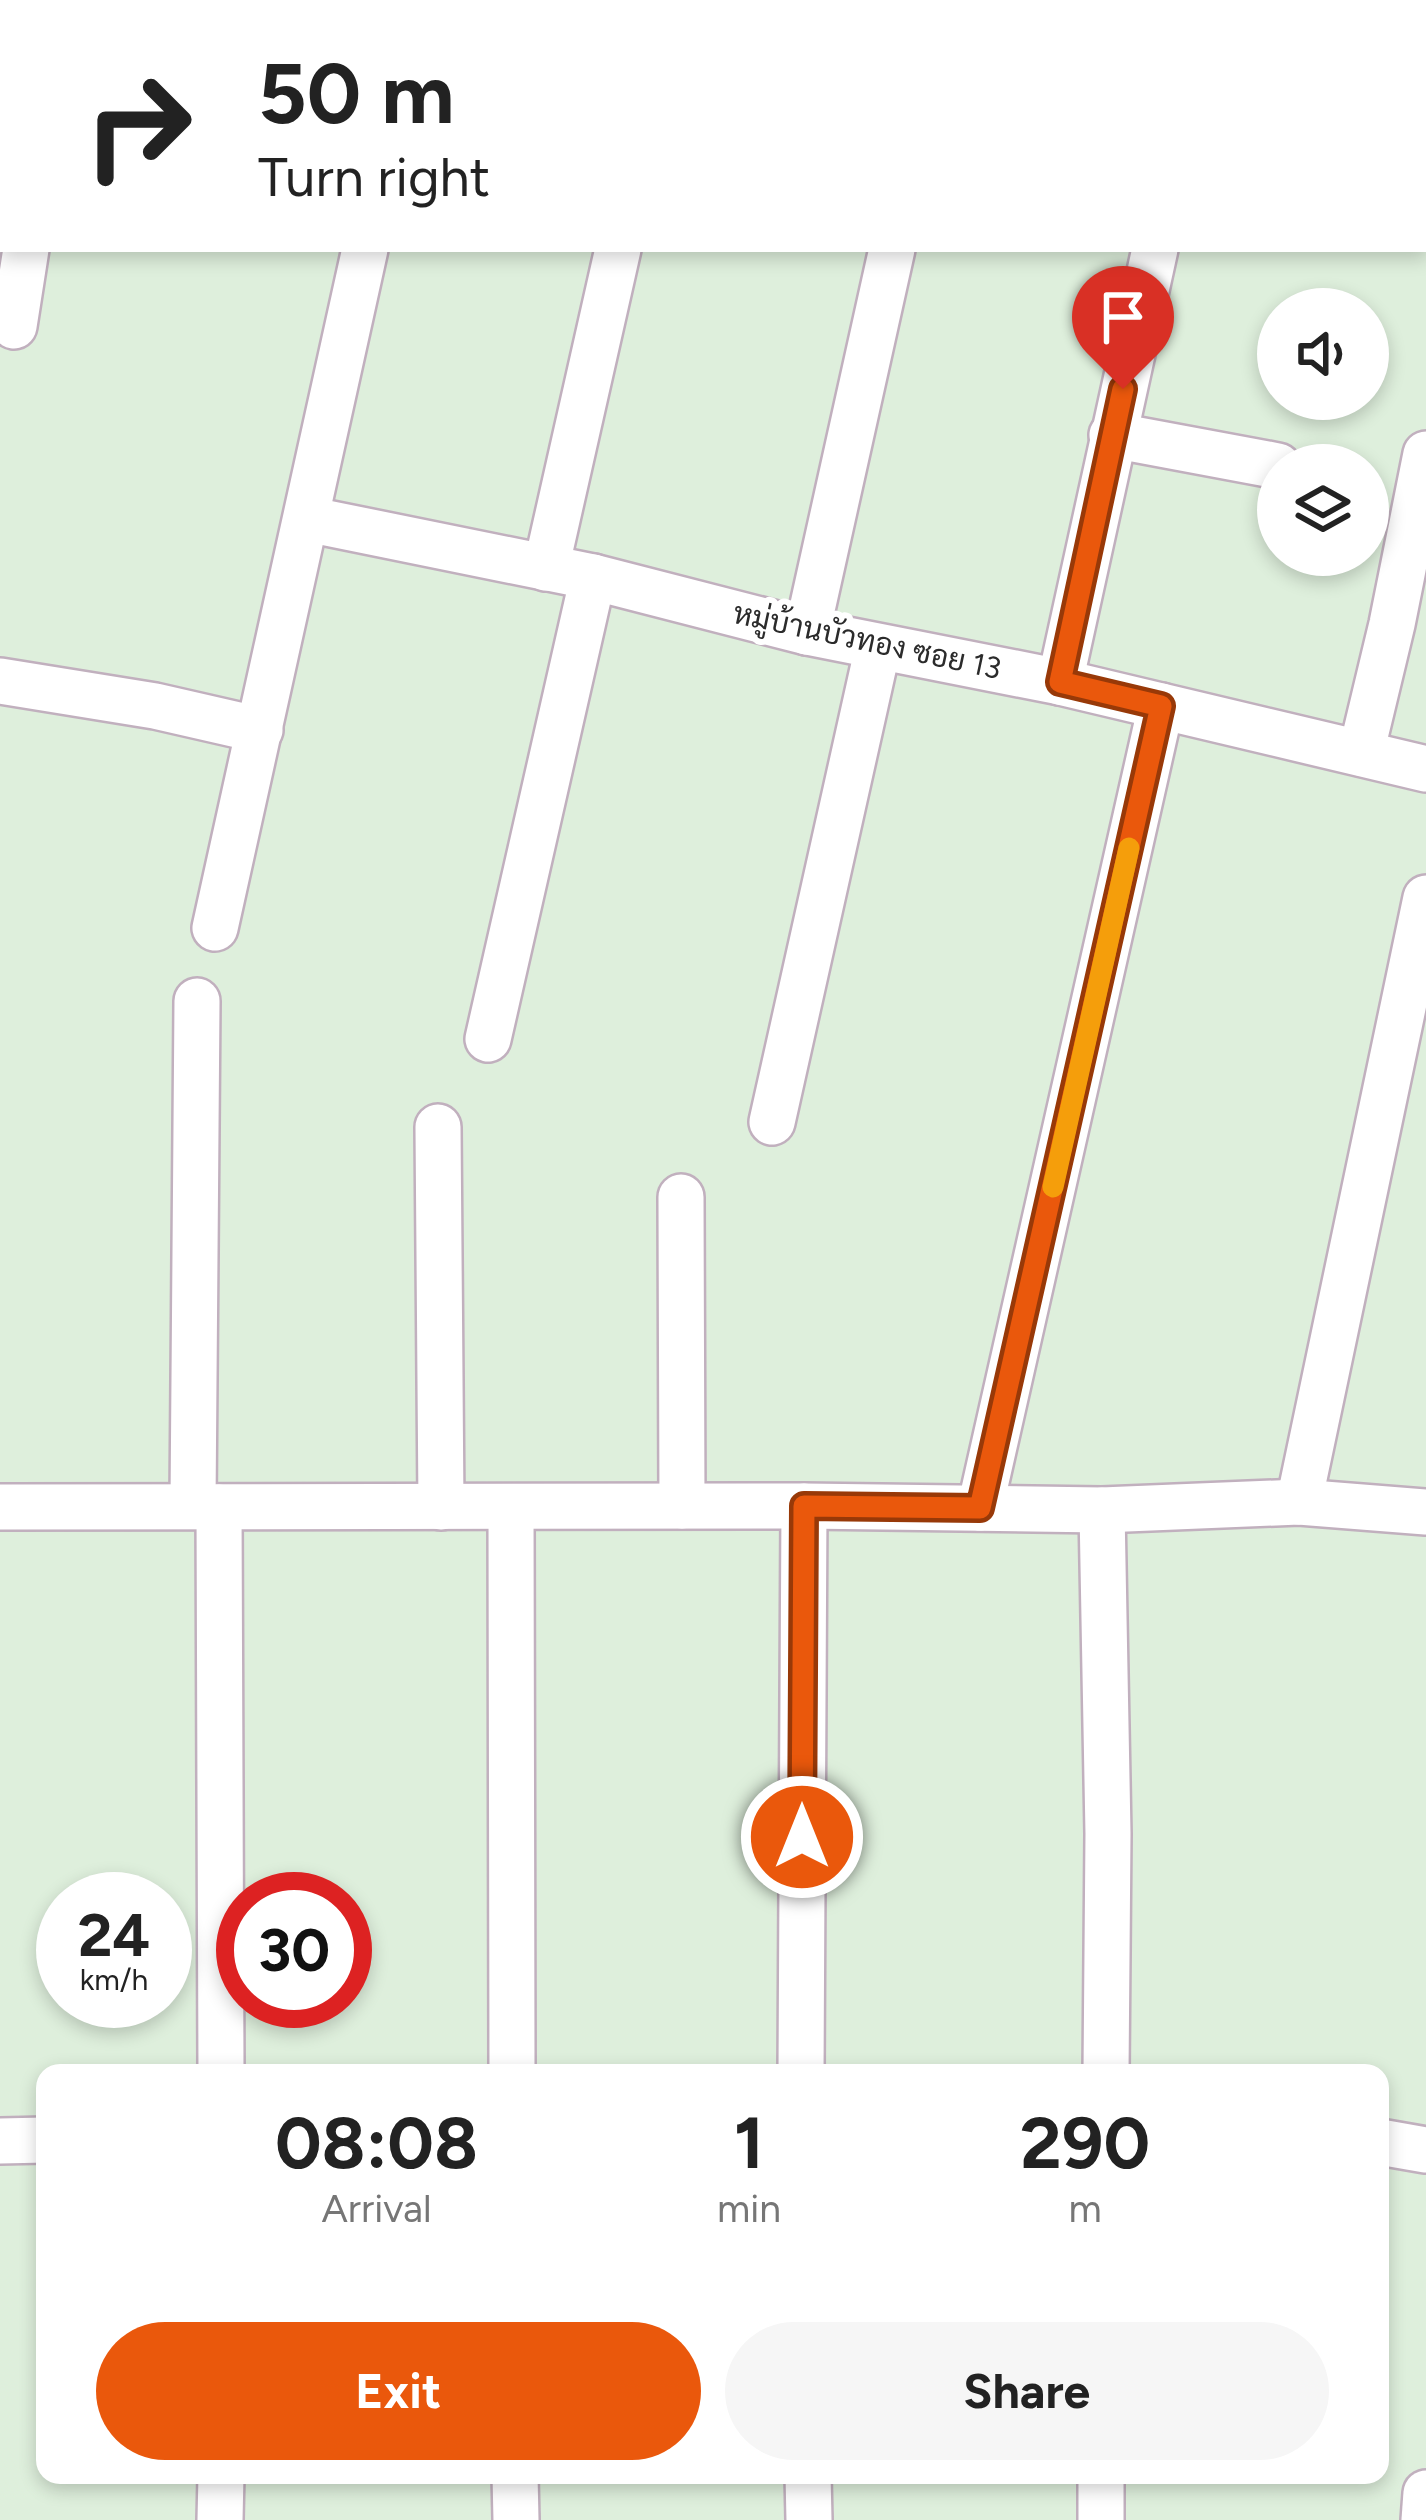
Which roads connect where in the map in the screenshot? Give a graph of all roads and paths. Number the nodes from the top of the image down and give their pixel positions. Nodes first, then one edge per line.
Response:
1 (26, 252) edge
2 (364, 252) edge
3 (617, 252) edge
4 (891, 252) edge
5 (1154, 252) edge
6 (14, 326) dead end
7 (1112, 435) junction
8 (1426, 454) edge
9 (1257, 462) edge
10 (307, 519) junction
11 (546, 568) junction
12 (593, 577) junction
13 (1409, 626) edge
14 (807, 632) junction
15 (878, 646) junction
16 (0, 682) edge
17 (1060, 682) junction
18 (1161, 706) junction
19 (260, 730) junction
20 (1361, 753) junction
21 (1426, 769) edge
22 (1426, 898) edge
23 (215, 928) dead end
24 (197, 1001) dead end
25 (488, 1039) dead end
26 (772, 1122) dead end
27 (438, 1126) dead end
28 (681, 1197) dead end
29 (1299, 1502) junction
30 (206, 1506) junction
31 (682, 1506) junction
32 (804, 1506) junction
33 (0, 1507) edge
34 (441, 1507) junction
35 (512, 1507) junction
36 (980, 1508) junction
37 (1102, 1510) junction
38 (1426, 1512) edge
39 (220, 2064) edge
40 (512, 2064) edge
41 (801, 2064) edge
42 (1106, 2064) edge
43 (36, 2140) edge
44 (0, 2141) edge
45 (1389, 2144) edge
46 (1426, 2150) edge
47 (220, 2484) edge
48 (515, 2484) edge
49 (808, 2484) edge
50 (1101, 2484) edge
51 (1426, 2493) edge
52 (220, 2520) edge
53 (516, 2520) edge
54 (809, 2520) edge
55 (1101, 2520) edge
56 (1424, 2520) edge

1 - 6 street
2 - 10 street
3 - 11 street
4 - 14 street
5 - 7 street
7 - 9 street
7 - 17 street
8 - 13 street
10 - 11 street, หมู่บ้านบัวทอง ซอย 13
10 - 19 street
11 - 12 street, หมู่บ้านบัวทอง ซอย 13
12 - 14 street, หมู่บ้านบัวทอง ซอย 13
12 - 25 street
13 - 20 street
14 - 15 street, หมู่บ้านบัวทอง ซอย 13
15 - 17 street, หมู่บ้านบัวทอง ซอย 13
15 - 26 street
16 - 19 street
17 - 18 street, หมู่บ้านบัวทอง ซอย 13
18 - 20 street, หมู่บ้านบัวทอง ซอย 13
18 - 36 street
19 - 23 street
20 - 21 street, หมู่บ้านบัวทอง ซอย 13
22 - 29 street
24 - 30 street
27 - 34 street
28 - 31 street
29 - 37 street
29 - 38 street
30 - 33 street
30 - 34 street
30 - 39 street
31 - 32 street
31 - 35 street
32 - 36 street
32 - 41 street
34 - 35 street
35 - 40 street
36 - 37 street
37 - 42 street
43 - 44 street
45 - 46 street
47 - 52 street
48 - 53 street
49 - 54 street
50 - 55 street
51 - 56 street

